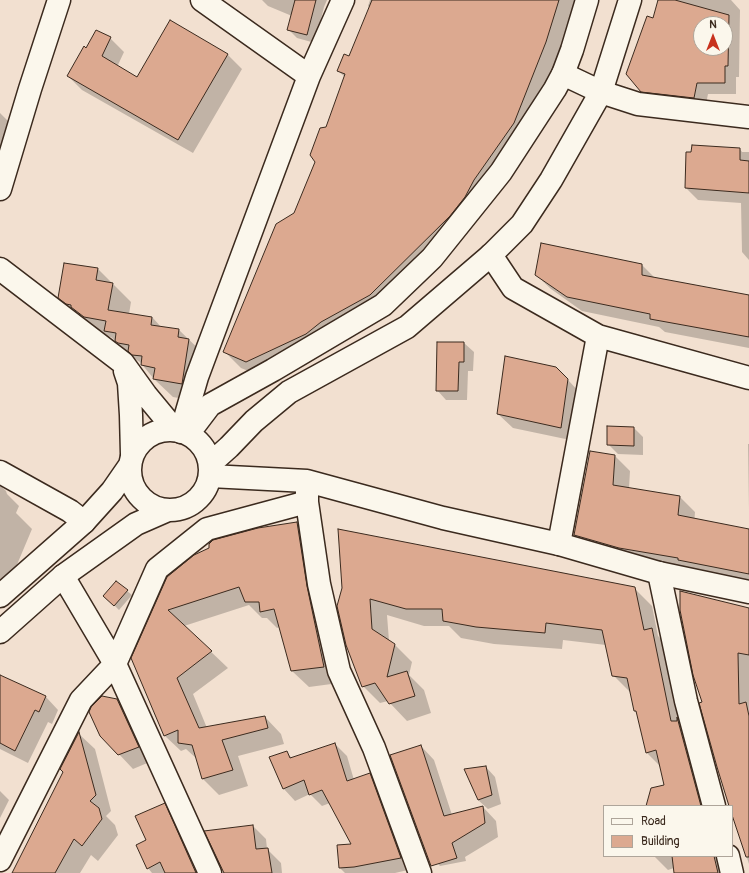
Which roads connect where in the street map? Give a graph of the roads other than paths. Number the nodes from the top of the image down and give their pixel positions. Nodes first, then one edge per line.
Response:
1 (59, 0) edge
2 (202, 0) edge
3 (343, 0) edge
4 (588, 0) edge
5 (630, 0) edge
6 (563, 74) junction
7 (310, 76) junction
8 (601, 92) junction
9 (749, 117) edge
10 (0, 189) edge
11 (491, 255) junction
12 (0, 270) edge
13 (598, 336) junction
14 (123, 362) junction
15 (749, 378) edge
16 (182, 432) junction
17 (131, 459) junction
18 (210, 470) junction
19 (0, 472) edge
20 (307, 491) junction
21 (168, 510) junction
22 (84, 522) junction
23 (559, 544) junction
24 (659, 573) junction
25 (64, 576) junction
26 (749, 592) edge
27 (0, 596) edge
28 (0, 632) edge
29 (115, 664) junction
30 (714, 805) edge
31 (728, 857) edge
32 (0, 860) edge
33 (210, 873) edge
34 (420, 873) edge
35 (732, 873) edge

1 - 10 street
2 - 7 street
3 - 7 street
4 - 6 street
5 - 8 street
6 - 8 street
6 - 16 street
7 - 16 street
8 - 9 street
8 - 11 street
11 - 13 street
11 - 18 street
12 - 14 street
13 - 15 street
13 - 23 street
14 - 16 street
14 - 17 street
16 - 17 street
16 - 18 street
17 - 21 street
17 - 22 street
18 - 20 street
18 - 21 street
19 - 22 street
20 - 23 street
20 - 29 street
20 - 34 street
21 - 25 street
22 - 27 street
23 - 24 street
24 - 26 street
24 - 30 street
25 - 28 street
25 - 29 street
29 - 32 street
29 - 33 street
31 - 35 street

